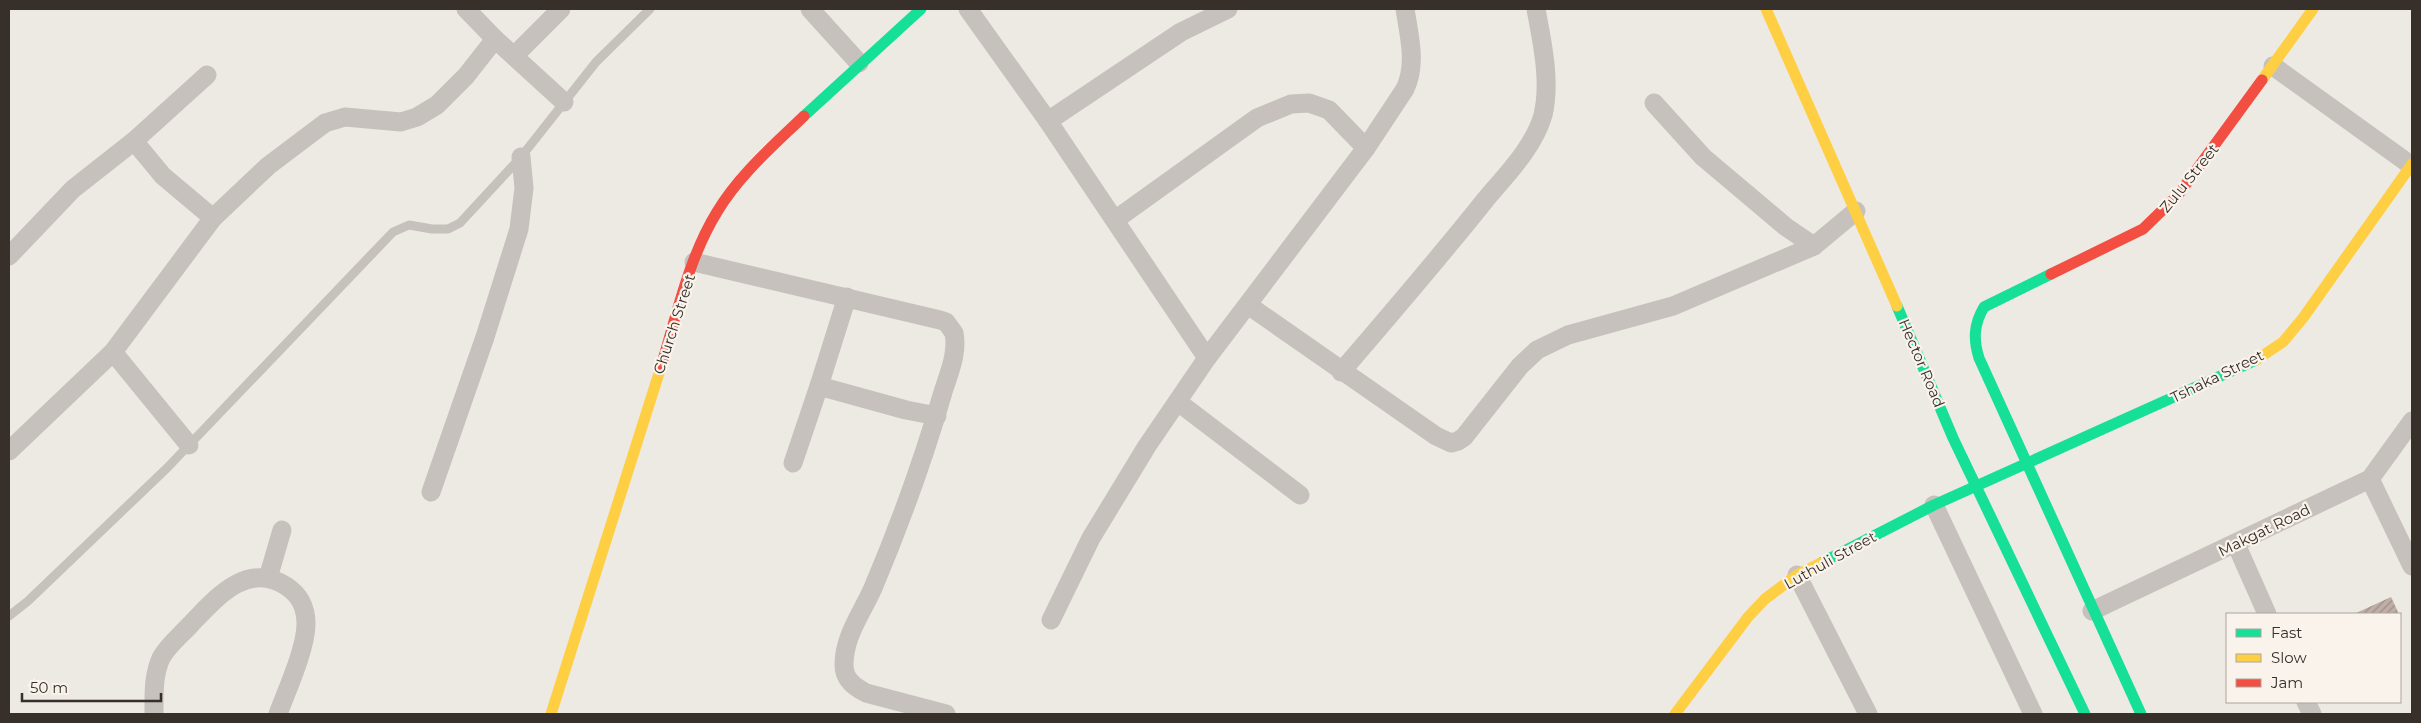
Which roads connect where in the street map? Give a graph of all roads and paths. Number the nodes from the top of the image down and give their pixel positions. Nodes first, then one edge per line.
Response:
1 (466, 9) edge
2 (561, 9) edge
3 (650, 9) edge
4 (810, 9) edge
5 (921, 9) edge
6 (968, 9) edge
7 (1228, 9) edge
8 (1405, 9) edge
9 (1536, 9) edge
10 (1766, 9) edge
11 (2313, 9) edge
12 (495, 39) junction
13 (514, 56) junction
14 (859, 63) junction
15 (2274, 66) junction
16 (207, 75) dead end
17 (564, 102) junction
18 (1654, 103) dead end
19 (1048, 120) junction
20 (134, 141) junction
21 (1366, 148) junction
22 (521, 157) junction
23 (2412, 165) edge
24 (1856, 211) junction
25 (213, 218) junction
26 (1115, 220) junction
27 (1814, 246) junction
28 (9, 256) edge
29 (694, 262) junction
30 (847, 297) junction
31 (1248, 305) junction
32 (113, 352) junction
33 (1207, 358) junction
34 (1341, 372) junction
35 (819, 386) junction
36 (1178, 402) junction
37 (937, 416) junction
38 (2412, 421) edge
39 (189, 445) junction
40 (9, 452) edge
41 (794, 463) dead end
42 (2028, 463) junction
43 (2370, 479) junction
44 (1976, 487) junction
45 (431, 492) dead end
46 (1300, 496) dead end
47 (1934, 505) junction
48 (282, 530) dead end
49 (2236, 544) junction
50 (2412, 566) edge
51 (1797, 575) junction
52 (268, 578) junction
53 (2092, 611) junction
54 (2267, 613) edge
55 (9, 616) edge
56 (1051, 620) dead end
57 (154, 714) edge
58 (278, 714) edge
59 (551, 714) edge
60 (946, 714) edge
61 (1675, 714) edge
62 (1868, 714) edge
63 (2033, 714) edge
64 (2086, 714) edge
65 (2141, 714) edge

1 - 12 street
2 - 13 street
3 - 17 lane
4 - 14 street
5 - 14 street, Church Street
6 - 19 street
7 - 19 street
8 - 21 street
9 - 34 street
10 - 24 street, Hector Road
11 - 15 street, Zulu Street
12 - 13 street
12 - 25 street
13 - 17 street
14 - 29 street, Church Street
15 - 23 street
15 - 42 street, Zulu Street
16 - 20 street
17 - 22 lane
18 - 27 street
19 - 26 street
20 - 25 street
20 - 28 street
21 - 26 street
21 - 31 street
22 - 39 lane
22 - 45 street
23 - 42 street, Tshaka Street
24 - 27 street
24 - 44 street, Hector Road
25 - 32 street
26 - 33 street
27 - 34 street
29 - 30 street
29 - 59 street, Church Street
30 - 35 street
30 - 37 street
31 - 33 street
31 - 34 street
32 - 39 street
32 - 40 street
33 - 36 street
35 - 37 street
35 - 41 street
36 - 46 street
36 - 56 street
37 - 60 street
38 - 43 street, Makgat Road
39 - 55 lane
42 - 44 street, Tshaka Street
42 - 53 street
43 - 49 street, Makgat Road
43 - 50 street
44 - 47 street, Luthuli Street
44 - 64 street, Hector Road
47 - 51 street, Luthuli Street
47 - 63 street
48 - 52 street
49 - 53 street, Makgat Road
49 - 54 street
51 - 61 street, Luthuli Street
51 - 62 street
52 - 57 street
52 - 58 street
53 - 65 street

